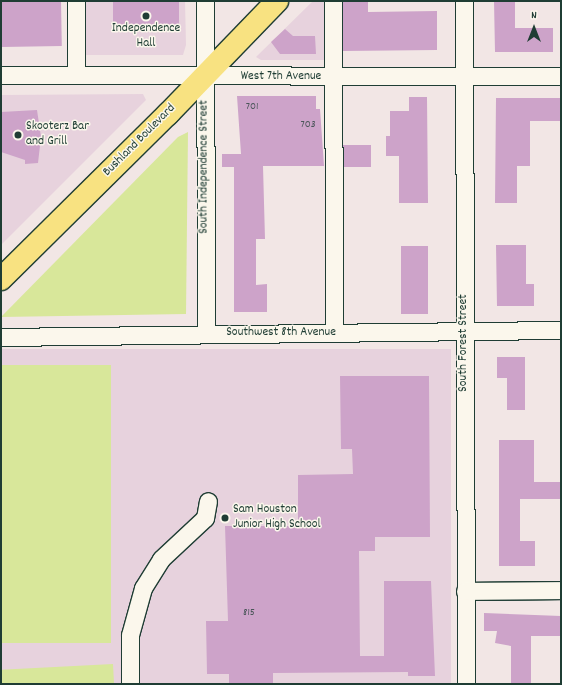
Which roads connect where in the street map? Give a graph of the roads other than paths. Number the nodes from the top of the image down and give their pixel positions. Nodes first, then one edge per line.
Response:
1 (76, 1) edge
2 (205, 1) edge
3 (277, 1) edge
4 (333, 1) edge
5 (464, 1) edge
6 (1, 75) edge
7 (76, 75) junction
8 (205, 76) junction
9 (336, 76) junction
10 (464, 76) junction
11 (561, 76) edge
12 (1, 279) edge
13 (561, 330) edge
14 (464, 331) junction
15 (334, 332) junction
16 (206, 333) junction
17 (1, 337) edge
18 (208, 501) dead end
19 (561, 590) edge
20 (465, 591) junction
21 (130, 684) edge
22 (466, 684) edge

1 - 7 street
2 - 8 street, South Independence Street
3 - 8 main road, Bushland Boulevard
4 - 9 street
5 - 10 street, South Forest Street
6 - 7 street, West 7th Avenue
7 - 8 street, West 7th Avenue
8 - 9 street, West 7th Avenue
8 - 12 main road, Bushland Boulevard
8 - 16 street, South Independence Street
9 - 10 street, West 7th Avenue
9 - 15 street
10 - 11 street, West 7th Avenue
10 - 14 street, South Forest Street
13 - 14 street, Southwest 8th Avenue
14 - 15 street, Southwest 8th Avenue
14 - 20 street, South Forest Street
15 - 16 street, Southwest 8th Avenue
16 - 17 street, Southwest 8th Avenue
18 - 21 street
19 - 20 street
20 - 22 street, South Forest Street

